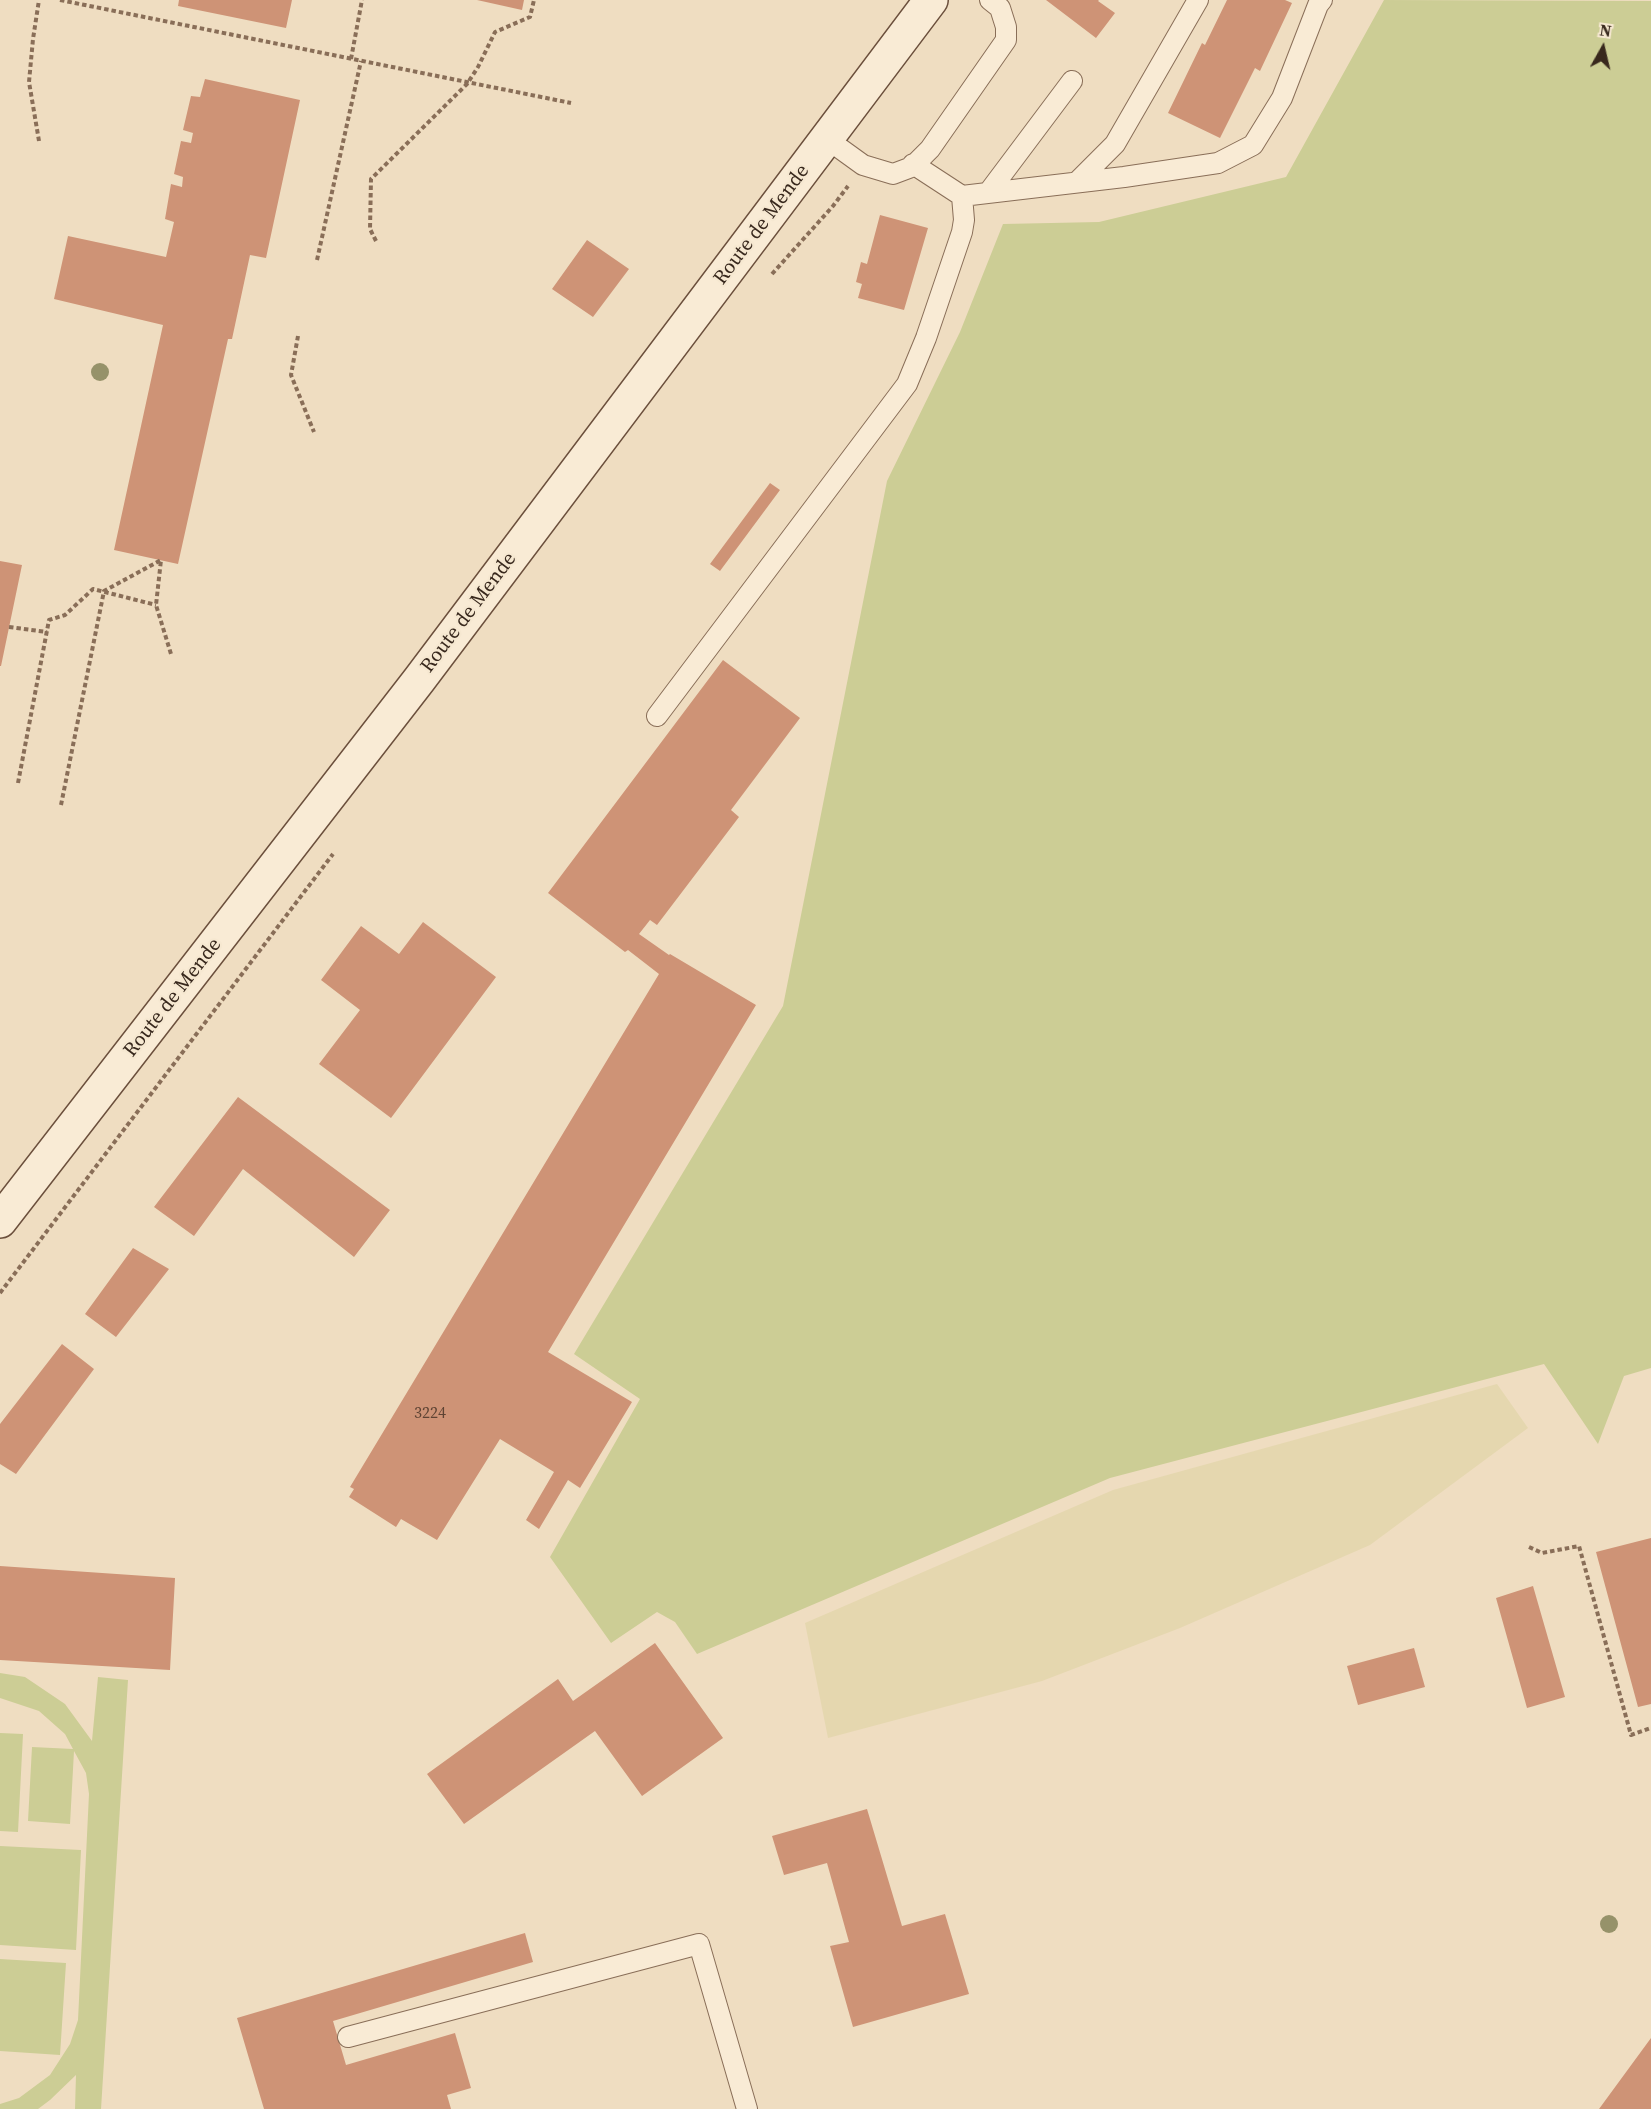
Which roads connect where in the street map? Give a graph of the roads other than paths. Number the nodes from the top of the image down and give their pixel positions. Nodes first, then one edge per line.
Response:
1 (931, 0) edge
2 (990, 0) edge
3 (1198, 0) edge
4 (1322, 0) edge
5 (1072, 81) dead end
6 (827, 139) junction
7 (913, 164) junction
8 (1077, 182) junction
9 (988, 193) junction
10 (962, 196) junction
11 (657, 716) dead end
12 (0, 1221) edge
13 (348, 2037) dead end
14 (747, 2109) edge

1 - 6 main road, Route de Mende
2 - 7 lane
3 - 8 lane
4 - 8 lane
5 - 9 lane
6 - 7 lane
6 - 12 main road, Route de Mende
7 - 10 lane
8 - 9 lane
9 - 10 lane
10 - 11 lane
13 - 14 lane

